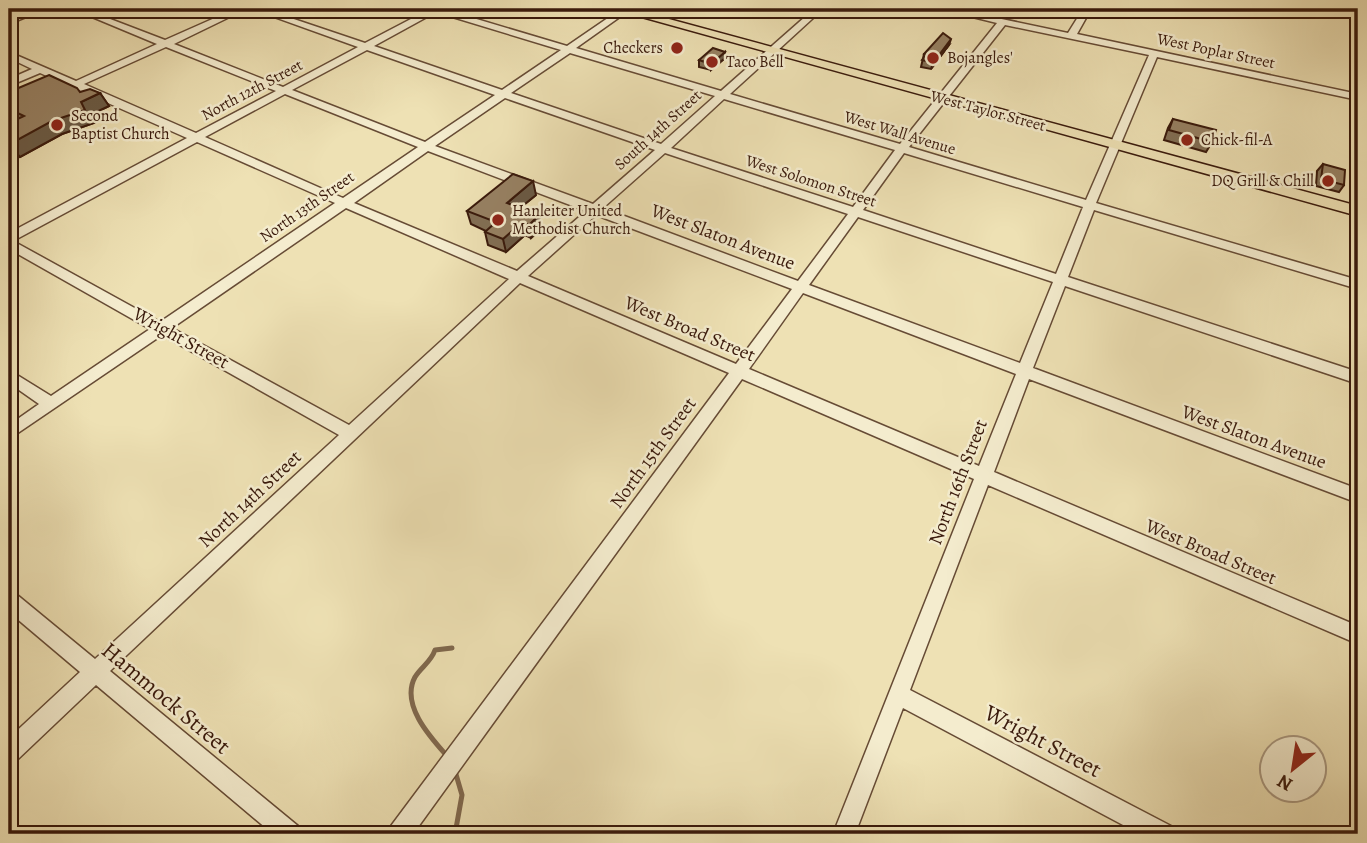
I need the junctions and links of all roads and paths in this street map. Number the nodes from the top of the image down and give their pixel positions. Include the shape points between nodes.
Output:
1 (41, 9) edge
2 (77, 9) edge
3 (242, 9) edge
4 (256, 9) edge
5 (435, 9) edge
6 (623, 9) edge
7 (818, 9) edge
8 (944, 9) edge
9 (1087, 9) edge
10 (9, 21) edge
11 (1002, 22) junction
12 (1071, 36) junction
13 (164, 44) junction
14 (366, 46) junction
15 (567, 49) junction
16 (769, 51) junction
17 (1154, 54) junction
18 (9, 55) edge
19 (40, 69) junction
20 (9, 83) edge
21 (77, 84) junction
22 (284, 91) junction
23 (502, 93) junction
24 (720, 96) junction
25 (1358, 97) edge
26 (943, 99) junction
27 (196, 137) junction
28 (425, 146) junction
29 (1114, 146) junction
30 (661, 148) junction
31 (901, 150) junction
32 (342, 202) junction
33 (1089, 206) junction
34 (594, 209) junction
35 (1358, 211) edge
36 (856, 213) junction
37 (9, 238) edge
38 (9, 244) edge
39 (519, 277) junction
40 (1059, 280) junction
41 (1358, 285) edge
42 (801, 287) junction
43 (162, 327) junction
44 (1023, 371) junction
45 (739, 372) junction
46 (9, 376) edge
47 (1358, 378) edge
48 (51, 404) junction
49 (9, 433) edge
50 (351, 434) junction
51 (983, 477) junction
52 (1358, 496) edge
53 (9, 600) edge
54 (1358, 635) edge
55 (96, 671) junction
56 (898, 694) junction
57 (9, 752) edge
58 (290, 834) edge
59 (399, 834) edge
60 (844, 834) edge
61 (1163, 834) edge

1 - 10 street
2 - 13 street, West Slaton Avenue
3 - 13 street
4 - 14 street, West Solomon Street
5 - 14 street, North 12th Street
5 - 15 street, West Wall Avenue
6 - 15 street, North 13th Street
6 - 16 main road, West Taylor Street
7 - 16 street, South 14th Street
8 - 11 street, West Poplar Street
9 - 12 street
11 - 12 street, West Poplar Street
11 - 26 street, North 15th Street
12 - 17 street, West Poplar Street
13 - 21 street
13 - 22 street, West Slaton Avenue
14 - 22 street, North 12th Street
14 - 23 street, West Solomon Street
15 - 23 street, North 13th Street
15 - 24 street, West Wall Avenue
16 - 24 street, South 14th Street
16 - 26 main road, West Taylor Street
17 - 25 street, West Poplar Street
17 - 29 street, North 16th Street
18 - 19 street, West Broad Street
19 - 20 street
19 - 21 street, West Broad Street
21 - 27 street, West Broad Street
22 - 27 street, North 12th Street
22 - 28 street, West Slaton Avenue
23 - 28 street, North 13th Street
23 - 30 street, West Solomon Street
24 - 30 street, South 14th Street
24 - 31 street, West Wall Avenue
26 - 29 main road, West Taylor Street
26 - 31 street, North 15th Street
27 - 32 street, West Broad Street
27 - 37 street, North 12th Street
28 - 32 street, North 13th Street
28 - 34 street, West Slaton Avenue
29 - 33 street, North 16th Street
29 - 35 main road, West Taylor Street
30 - 34 street, South 14th Street
30 - 36 street, West Solomon Street
31 - 33 street, West Wall Avenue
31 - 36 street, North 15th Street
32 - 39 street, West Broad Street
32 - 43 street, North 13th Street
33 - 40 street, North 16th Street
33 - 41 street, West Wall Avenue
34 - 39 street, South 14th Street
34 - 42 street, West Slaton Avenue
36 - 40 street, West Solomon Street
36 - 42 street, North 15th Street
38 - 43 street, Wright Street
39 - 45 street, West Broad Street
39 - 50 street, North 14th Street
40 - 44 street, North 16th Street
40 - 47 street, West Solomon Street
42 - 44 street, West Slaton Avenue
42 - 45 street, North 15th Street
43 - 48 street, North 13th Street
43 - 50 street, Wright Street
44 - 51 street, North 16th Street
44 - 52 street, West Slaton Avenue
45 - 51 street, West Broad Street
45 - 59 street, North 15th Street
46 - 48 street
48 - 49 street, North 13th Street
50 - 55 street, North 14th Street
51 - 54 street, West Broad Street
51 - 56 street, North 16th Street
53 - 55 street, Hammock Street
55 - 57 street, North 14th Street
55 - 58 street, Hammock Street
56 - 60 street, North 16th Street
56 - 61 street, Wright Street

